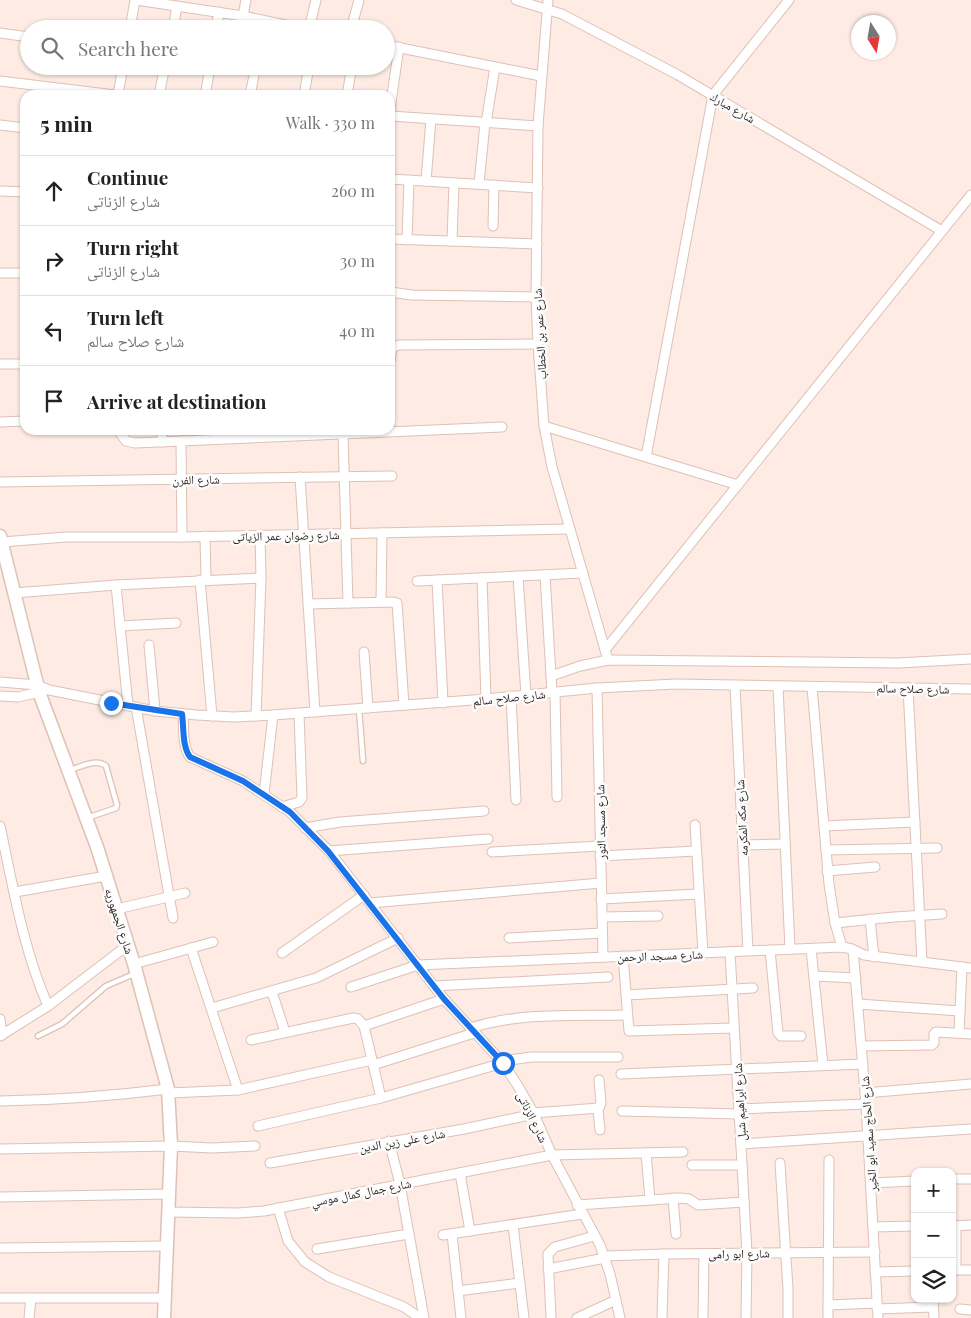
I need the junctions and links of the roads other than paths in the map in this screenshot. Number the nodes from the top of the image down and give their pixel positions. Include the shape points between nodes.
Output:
1 (136, 0) edge
2 (246, 0) edge
3 (316, 0) edge
4 (359, 0) edge
5 (516, 0) edge
6 (789, 0) edge
7 (547, 4) edge
8 (177, 6) junction
9 (219, 12) junction
10 (243, 16) junction
11 (132, 20) edge
12 (174, 20) edge
13 (218, 20) edge
14 (252, 20) edge
15 (311, 20) edge
16 (353, 20) edge
17 (0, 33) edge
18 (20, 36) edge
19 (395, 46) edge
20 (399, 47) junction
21 (495, 67) junction
22 (121, 75) edge
23 (163, 75) edge
24 (209, 75) edge
25 (254, 75) edge
26 (307, 75) edge
27 (350, 75) edge
28 (395, 75) edge
29 (395, 75) edge
30 (541, 76) junction
31 (0, 81) edge
32 (75, 90) edge
33 (118, 90) edge
34 (161, 90) edge
35 (206, 90) edge
36 (251, 90) edge
37 (305, 90) edge
38 (348, 90) edge
39 (393, 90) edge
40 (713, 95) junction
41 (395, 116) edge
42 (431, 119) junction
43 (485, 123) junction
44 (0, 126) edge
45 (538, 126) junction
46 (20, 128) edge
47 (395, 179) edge
48 (408, 180) junction
49 (426, 181) junction
50 (454, 183) junction
51 (479, 184) junction
52 (494, 185) junction
53 (538, 188) junction
54 (0, 191) edge
55 (20, 192) edge
56 (971, 195) edge
57 (492, 226) dead end
58 (942, 230) junction
59 (395, 239) edge
60 (407, 240) junction
61 (452, 242) junction
62 (537, 244) junction
63 (0, 272) edge
64 (20, 273) edge
65 (395, 293) edge
66 (536, 297) junction
67 (538, 344) junction
68 (395, 346) edge
69 (0, 364) edge
70 (20, 364) edge
71 (20, 421) edge
72 (0, 422) edge
73 (544, 426) junction
74 (502, 427) dead end
75 (395, 432) edge
76 (120, 435) edge
77 (162, 435) edge
78 (209, 435) edge
79 (343, 435) edge
80 (180, 441) junction
81 (163, 442) junction
82 (646, 457) junction
83 (392, 476) dead end
84 (300, 477) junction
85 (344, 477) junction
86 (181, 479) junction
87 (0, 482) edge
88 (738, 485) junction
89 (570, 529) junction
90 (382, 533) junction
91 (303, 534) junction
92 (346, 534) junction
93 (260, 535) junction
94 (205, 536) junction
95 (182, 537) junction
96 (1, 539) edge
97 (584, 573) junction
98 (545, 575) junction
99 (5, 576) edge
100 (518, 576) junction
101 (260, 578) junction
102 (482, 578) junction
103 (203, 580) junction
104 (437, 580) junction
105 (417, 581) dead end
106 (116, 584) junction
107 (14, 593) junction
108 (381, 602) junction
109 (348, 603) junction
110 (308, 604) junction
111 (176, 623) dead end
112 (120, 626) junction
113 (149, 645) dead end
114 (605, 650) junction
115 (364, 652) dead end
116 (971, 659) edge
117 (608, 660) junction
118 (551, 676) junction
119 (0, 682) edge
120 (735, 685) junction
121 (778, 686) junction
122 (812, 687) junction
123 (596, 688) junction
124 (908, 688) junction
125 (42, 689) junction
126 (971, 689) edge
127 (553, 692) junction
128 (526, 695) junction
129 (0, 696) edge
130 (511, 696) junction
131 (486, 699) junction
132 (443, 702) junction
133 (404, 705) junction
134 (132, 706) junction
135 (363, 708) junction
136 (155, 711) junction
137 (315, 712) junction
138 (299, 713) junction
139 (182, 714) junction
140 (273, 715) junction
141 (212, 716) junction
142 (256, 716) junction
143 (363, 761) dead end
144 (68, 771) junction
145 (264, 794) junction
146 (557, 797) dead end
147 (516, 800) dead end
148 (282, 807) junction
149 (484, 811) dead end
150 (86, 819) junction
151 (915, 822) junction
152 (695, 825) dead end
153 (0, 826) edge
154 (824, 826) junction
155 (305, 828) junction
156 (488, 840) dead end
157 (785, 844) junction
158 (743, 845) junction
159 (936, 848) dead end
160 (917, 849) junction
161 (826, 850) junction
162 (328, 851) junction
163 (600, 851) junction
164 (492, 852) dead end
165 (696, 852) junction
166 (875, 867) dead end
167 (827, 871) junction
168 (106, 876) junction
169 (601, 883) junction
170 (15, 892) junction
171 (185, 894) dead end
172 (699, 894) junction
173 (364, 895) junction
174 (170, 897) junction
175 (601, 899) junction
176 (370, 903) junction
177 (116, 909) junction
178 (942, 914) dead end
179 (920, 915) junction
180 (658, 916) dead end
181 (602, 917) junction
182 (174, 918) dead end
183 (870, 919) junction
184 (835, 923) junction
185 (602, 933) junction
186 (398, 938) junction
187 (509, 938) dead end
188 (213, 942) dead end
189 (128, 945) junction
190 (842, 947) junction
191 (191, 948) junction
192 (811, 948) junction
193 (790, 949) junction
194 (770, 950) junction
195 (854, 950) junction
196 (748, 951) junction
197 (730, 952) junction
198 (703, 953) junction
199 (282, 954) dead end
200 (623, 956) junction
201 (603, 957) junction
202 (874, 957) junction
203 (922, 962) junction
204 (418, 965) junction
205 (135, 968) junction
206 (967, 968) edge
207 (814, 976) junction
208 (608, 977) dead end
209 (856, 978) junction
210 (434, 986) junction
211 (351, 987) dead end
212 (753, 988) dead end
213 (732, 989) junction
214 (272, 992) junction
215 (626, 995) junction
216 (444, 999) junction
217 (858, 1004) junction
218 (48, 1006) junction
219 (212, 1008) junction
220 (960, 1011) junction
221 (627, 1015) junction
222 (0, 1019) edge
223 (364, 1026) junction
224 (734, 1028) junction
225 (472, 1031) junction
226 (285, 1032) junction
227 (959, 1033) junction
228 (971, 1034) edge
229 (1, 1035) edge
230 (38, 1036) dead end
231 (801, 1036) dead end
232 (251, 1040) dead end
233 (862, 1046) junction
234 (618, 1057) dead end
235 (502, 1062) junction
236 (373, 1063) junction
237 (863, 1064) junction
238 (823, 1065) junction
239 (737, 1069) junction
240 (621, 1074) dead end
241 (599, 1080) dead end
242 (971, 1084) edge
243 (238, 1090) junction
244 (169, 1091) junction
245 (865, 1093) junction
246 (381, 1098) junction
247 (0, 1101) edge
248 (866, 1104) junction
249 (599, 1108) junction
250 (622, 1111) dead end
251 (739, 1112) junction
252 (534, 1114) junction
253 (258, 1126) dead end
254 (971, 1129) edge
255 (600, 1130) dead end
256 (868, 1137) junction
257 (389, 1141) junction
258 (741, 1144) junction
259 (171, 1146) junction
260 (255, 1146) dead end
261 (0, 1149) edge
262 (683, 1152) dead end
263 (646, 1153) junction
264 (552, 1155) junction
265 (829, 1160) dead end
266 (270, 1163) dead end
267 (780, 1163) dead end
268 (692, 1165) dead end
269 (742, 1165) junction
270 (460, 1173) junction
271 (971, 1179) edge
272 (956, 1180) edge
273 (911, 1181) edge
274 (871, 1183) junction
275 (400, 1184) junction
276 (169, 1194) junction
277 (0, 1197) edge
278 (673, 1198) junction
279 (650, 1200) junction
280 (744, 1202) junction
281 (578, 1205) junction
282 (278, 1208) junction
283 (168, 1212) junction
284 (582, 1214) junction
285 (513, 1225) junction
286 (971, 1225) edge
287 (911, 1226) edge
288 (956, 1226) edge
289 (873, 1227) junction
290 (470, 1231) junction
291 (409, 1234) junction
292 (676, 1234) dead end
293 (594, 1236) junction
294 (167, 1246) junction
295 (0, 1248) edge
296 (317, 1249) dead end
297 (874, 1252) junction
298 (747, 1253) junction
299 (786, 1253) junction
300 (828, 1253) junction
301 (664, 1254) junction
302 (704, 1254) junction
303 (605, 1258) junction
304 (548, 1269) junction
305 (956, 1270) edge
306 (971, 1270) edge
307 (911, 1271) edge
308 (875, 1272) junction
309 (520, 1283) junction
310 (458, 1291) junction
311 (0, 1298) edge
312 (31, 1298) junction
313 (165, 1298) junction
314 (616, 1300) junction
315 (933, 1303) edge
316 (828, 1305) junction
317 (960, 1309) dead end
318 (877, 1310) edge
319 (971, 1310) edge
320 (29, 1318) edge
321 (164, 1318) edge
322 (422, 1318) edge
323 (462, 1318) edge
324 (524, 1318) edge
325 (551, 1318) edge
326 (576, 1318) edge
327 (620, 1318) edge
328 (662, 1318) edge
329 (703, 1318) edge
330 (746, 1318) edge
331 (788, 1318) edge
332 (828, 1318) edge
333 (934, 1318) edge

1 - 8 street
1 - 11 street
2 - 10 street
3 - 15 street
4 - 16 street
5 - 7 street, شارع مبارك
6 - 40 street
7 - 30 street, شارع عمر بن الخطاب
7 - 40 street, شارع مبارك
8 - 9 street
8 - 12 street
9 - 10 street
9 - 13 street
10 - 14 street
17 - 18 street
19 - 20 street
20 - 21 street
20 - 29 street
21 - 30 street
21 - 43 street
22 - 33 street
23 - 34 street
24 - 35 street
25 - 36 street
26 - 37 street
27 - 38 street
28 - 39 street
30 - 45 street, شارع عمر بن الخطاب
31 - 32 street
40 - 58 street, شارع مبارك
40 - 82 street
41 - 42 street
42 - 43 street
42 - 49 street
43 - 45 street
43 - 51 street
44 - 46 street
45 - 53 street, شارع عمر بن الخطاب
47 - 48 street
48 - 49 street
48 - 60 street
49 - 50 street
50 - 51 street
50 - 61 street
51 - 52 street
52 - 53 street
52 - 57 street
53 - 62 street, شارع عمر بن الخطاب
54 - 55 street
56 - 58 street
58 - 88 street
59 - 60 street
60 - 61 street
61 - 62 street
62 - 66 street, شارع عمر بن الخطاب
63 - 64 street
65 - 66 street
66 - 67 street, شارع عمر بن الخطاب
67 - 68 street
67 - 73 street, شارع عمر بن الخطاب
69 - 70 street
71 - 72 street
73 - 82 street
73 - 89 street, شارع عمر بن الخطاب
74 - 75 street
76 - 81 street via 130,443
77 - 81 street
78 - 80 street
79 - 85 street
80 - 81 street
80 - 86 street
82 - 88 street
83 - 85 street, شارع الفرن
84 - 85 street, شارع الفرن
84 - 86 street, شارع الفرن
84 - 91 street
85 - 92 street
86 - 87 street, شارع الفرن
86 - 95 street
88 - 114 street
89 - 90 street, شارع رضوان عمر الزياتى
89 - 97 street, شارع عمر بن الخطاب
90 - 92 street, شارع رضوان عمر الزياتى
90 - 108 street
91 - 92 street, شارع رضوان عمر الزياتى
91 - 93 street, شارع رضوان عمر الزياتى
91 - 110 street
92 - 109 street
93 - 94 street, شارع رضوان عمر الزياتى
93 - 101 street
94 - 95 street, شارع رضوان عمر الزياتى
94 - 103 street
95 - 96 street, شارع رضوان عمر الزياتى
96 - 99 main road, شارع الجمهوريه
97 - 98 street
97 - 114 street, شارع عمر بن الخطاب
98 - 100 street
98 - 118 street
99 - 107 main road, شارع الجمهوريه
100 - 102 street
100 - 128 street
101 - 103 street
101 - 142 street
102 - 104 street
102 - 131 street
103 - 106 street
103 - 141 street
104 - 105 street
104 - 132 street
106 - 107 street
106 - 112 street
107 - 125 main road, شارع الجمهوريه
108 - 109 street
108 - 133 street via 396,602 397,605
109 - 110 street
110 - 137 street
111 - 112 street
112 - 134 street
113 - 136 street
114 - 117 street, شارع عمر بن الخطاب
115 - 135 street
116 - 117 street via 898,663
117 - 118 street
118 - 127 street
119 - 125 street, شارع صلاح سالم
120 - 121 street, شارع صلاح سالم
120 - 123 street, شارع صلاح سالم
120 - 158 street, شارع مكه المكرمه
121 - 122 street, شارع صلاح سالم
121 - 157 street
122 - 124 street, شارع صلاح سالم
122 - 154 street
123 - 127 street, شارع صلاح سالم
123 - 163 street, شارع مسجد النور
124 - 126 street, شارع صلاح سالم
124 - 151 street
125 - 129 street via 18,697
125 - 134 street, شارع صلاح سالم
125 - 144 main road, شارع الجمهوريه
127 - 128 street, شارع صلاح سالم
127 - 146 street
128 - 130 street, شارع صلاح سالم
130 - 131 street, شارع صلاح سالم
130 - 147 street
131 - 132 street, شارع صلاح سالم
132 - 133 street, شارع صلاح سالم
133 - 135 street, شارع صلاح سالم
134 - 136 street, شارع صلاح سالم
134 - 174 street
135 - 137 street, شارع صلاح سالم
135 - 143 lane
136 - 139 street, شارع صلاح سالم
137 - 138 street, شارع صلاح سالم
138 - 140 street, شارع صلاح سالم
138 - 148 street via 302,798
139 - 141 street, شارع صلاح سالم
139 - 145 street, شارع الزناتى via 186,752 190,757
140 - 142 street, شارع صلاح سالم
140 - 145 street
141 - 142 street, شارع صلاح سالم
144 - 150 main road, شارع الجمهوريه
144 - 150 lane via 96,762 106,766 116,808
145 - 148 street, شارع الزناتى
148 - 155 street, شارع الزناتى
149 - 155 street via 340,822
150 - 168 main road, شارع الجمهوريه
151 - 154 street
151 - 160 street
152 - 165 street
153 - 170 street
154 - 161 street
155 - 162 street, شارع الزناتى
156 - 162 street
157 - 158 street
157 - 193 street
158 - 196 street, شارع مكه المكرمه
159 - 160 street
160 - 161 street
160 - 179 street
161 - 167 street
162 - 173 street, شارع الزناتى
163 - 164 street
163 - 165 street
163 - 169 street, شارع مسجد النور
165 - 172 street
166 - 167 street
167 - 184 street
168 - 170 street
168 - 177 main road, شارع الجمهوريه
169 - 175 street, شارع مسجد النور
169 - 176 street
170 - 218 street via 30,956
171 - 174 street
172 - 175 street
172 - 198 street
173 - 176 street, شارع الزناتى
173 - 199 street
174 - 177 street
174 - 182 street
175 - 181 street, شارع مسجد النور
176 - 186 street, شارع الزناتى
177 - 189 main road, شارع الجمهوريه
178 - 179 street
179 - 183 street
179 - 203 street
180 - 181 street
181 - 185 street, شارع مسجد النور
183 - 184 street
183 - 202 street
184 - 190 street
185 - 187 street
185 - 201 street, شارع مسجد النور
186 - 204 street, شارع الزناتى
186 - 214 street via 323,975
188 - 191 street
189 - 205 main road, شارع الجمهوريه
189 - 218 street
190 - 192 street, شارع مسجد الرحمن
190 - 195 street, شارع مسجد الرحمن
191 - 205 street
191 - 219 street
192 - 193 street, شارع مسجد الرحمن
192 - 207 street
193 - 194 street, شارع مسجد الرحمن
194 - 196 street, شارع مسجد الرحمن
194 - 231 street via 778,1033 781,1036
195 - 202 street, شارع مسجد الرحمن
195 - 209 street, شارع الحاج سعيد ابو الخير
196 - 197 street, شارع مسجد الرحمن
197 - 198 street, شارع مسجد الرحمن
197 - 213 street, شارع ابراهيم شبل
198 - 200 street, شارع مسجد الرحمن
200 - 201 street, شارع مسجد الرحمن
200 - 215 street
201 - 204 street, شارع مسجد الرحمن
202 - 203 street, شارع مسجد الرحمن
203 - 206 street, شارع مسجد الرحمن
204 - 210 street, شارع الزناتى
204 - 211 street, شارع مسجد الرحمن
205 - 230 lane via 106,986 62,1024
205 - 244 main road, شارع الجمهوريه
206 - 220 street
207 - 209 street
207 - 238 street
208 - 210 street
209 - 217 street, شارع الحاج سعيد ابو الخير
210 - 216 street, شارع الزناتى
212 - 213 street
213 - 215 street
213 - 224 street, شارع ابراهيم شبل
214 - 219 street
214 - 226 street
215 - 221 street
216 - 223 street
216 - 225 street, شارع الزناتى
217 - 220 street
217 - 233 street, شارع الحاج سعيد ابو الخير
218 - 229 street
219 - 243 street
220 - 227 street
221 - 224 street via 630,1032
221 - 225 street via 509,1018 489,1022
222 - 229 street
223 - 226 street via 353,1018
223 - 236 street
224 - 239 street, شارع ابراهيم شبل
225 - 235 street, شارع الزناتى
225 - 236 street
226 - 232 street
227 - 228 street
227 - 233 street via 936,1032 932,1045
233 - 237 street, شارع الحاج سعيد ابو الخير
234 - 235 street via 532,1058
235 - 246 street
235 - 252 street, شارع الزناتى
236 - 243 street
236 - 246 street
237 - 238 street
237 - 245 street, شارع الحاج سعيد ابو الخير
238 - 239 street
239 - 240 street
239 - 251 street, شارع ابراهيم شبل
241 - 249 street
242 - 245 street
243 - 244 street
244 - 247 street
244 - 259 main road, شارع الجمهوريه
245 - 248 street, شارع الحاج سعيد ابو الخير
246 - 253 street
248 - 251 street
248 - 256 street, شارع الحاج سعيد ابو الخير
249 - 252 street, شارع على زين الدين
249 - 255 street
250 - 251 street
251 - 258 street, شارع ابراهيم شبل
252 - 257 street, شارع على زين الدين
252 - 264 street, شارع الزناتى
254 - 256 street
256 - 258 street
256 - 274 street, شارع الحاج سعيد ابو الخير
257 - 266 street, شارع على زين الدين
257 - 275 street
258 - 269 street, شارع ابراهيم شبل
259 - 260 street
259 - 261 street
259 - 276 main road, شارع الجمهوريه
262 - 263 street, شارع جمال كمال موسي
263 - 264 street, شارع جمال كمال موسي
263 - 279 street
264 - 270 street, شارع جمال كمال موسي
264 - 281 street, شارع الزناتى
265 - 300 street
267 - 299 street
268 - 269 street
269 - 280 street, شارع ابراهيم شبل
270 - 275 street, شارع جمال كمال موسي
270 - 290 street
271 - 272 street
273 - 274 street
274 - 289 street, شارع الحاج سعيد ابو الخير
275 - 282 street, شارع جمال كمال موسي
275 - 291 street
276 - 277 street
276 - 283 main road, شارع الجمهوريه
278 - 279 street
278 - 280 street via 685,1198 698,1205
278 - 292 street
279 - 281 street
280 - 298 street, شارع ابراهيم شبل
281 - 284 street, شارع الزناتى
282 - 283 street, شارع جمال كمال موسي via 251,1212
282 - 322 street via 288,1241 305,1262 329,1277 404,1307
283 - 294 main road, شارع الجمهوريه
284 - 285 street
284 - 293 street, شارع الزناتى
285 - 290 street
285 - 309 street
286 - 288 street
287 - 289 street
289 - 297 street, شارع الحاج سعيد ابو الخير
290 - 310 street via 447,1235
291 - 296 street
291 - 322 street
293 - 303 street, شارع الزناتى
293 - 304 street via 551,1250
294 - 295 street
294 - 313 main road, شارع الجمهوريه
297 - 300 street, شارع ابو رامى
297 - 308 street, شارع الحاج سعيد ابو الخير
298 - 299 street, شارع ابو رامى
298 - 302 street, شارع ابو رامى
298 - 330 street, شارع ابراهيم شبل
299 - 300 street, شارع ابو رامى
299 - 331 street
300 - 316 street
301 - 302 street, شارع ابو رامى
301 - 303 street, شارع ابو رامى
301 - 328 street
302 - 329 street
303 - 304 street, شارع ابو رامى
303 - 314 street, شارع الزناتى
304 - 325 street
305 - 306 street
307 - 308 street
308 - 318 street, شارع الحاج سعيد ابو الخير
309 - 310 street
309 - 324 street
310 - 323 street
311 - 312 street
312 - 313 street
312 - 320 street
313 - 321 main road, شارع الجمهوريه
314 - 326 street
314 - 327 street, شارع الزناتى
315 - 318 street
315 - 333 street
316 - 318 street
316 - 332 street
317 - 319 street

